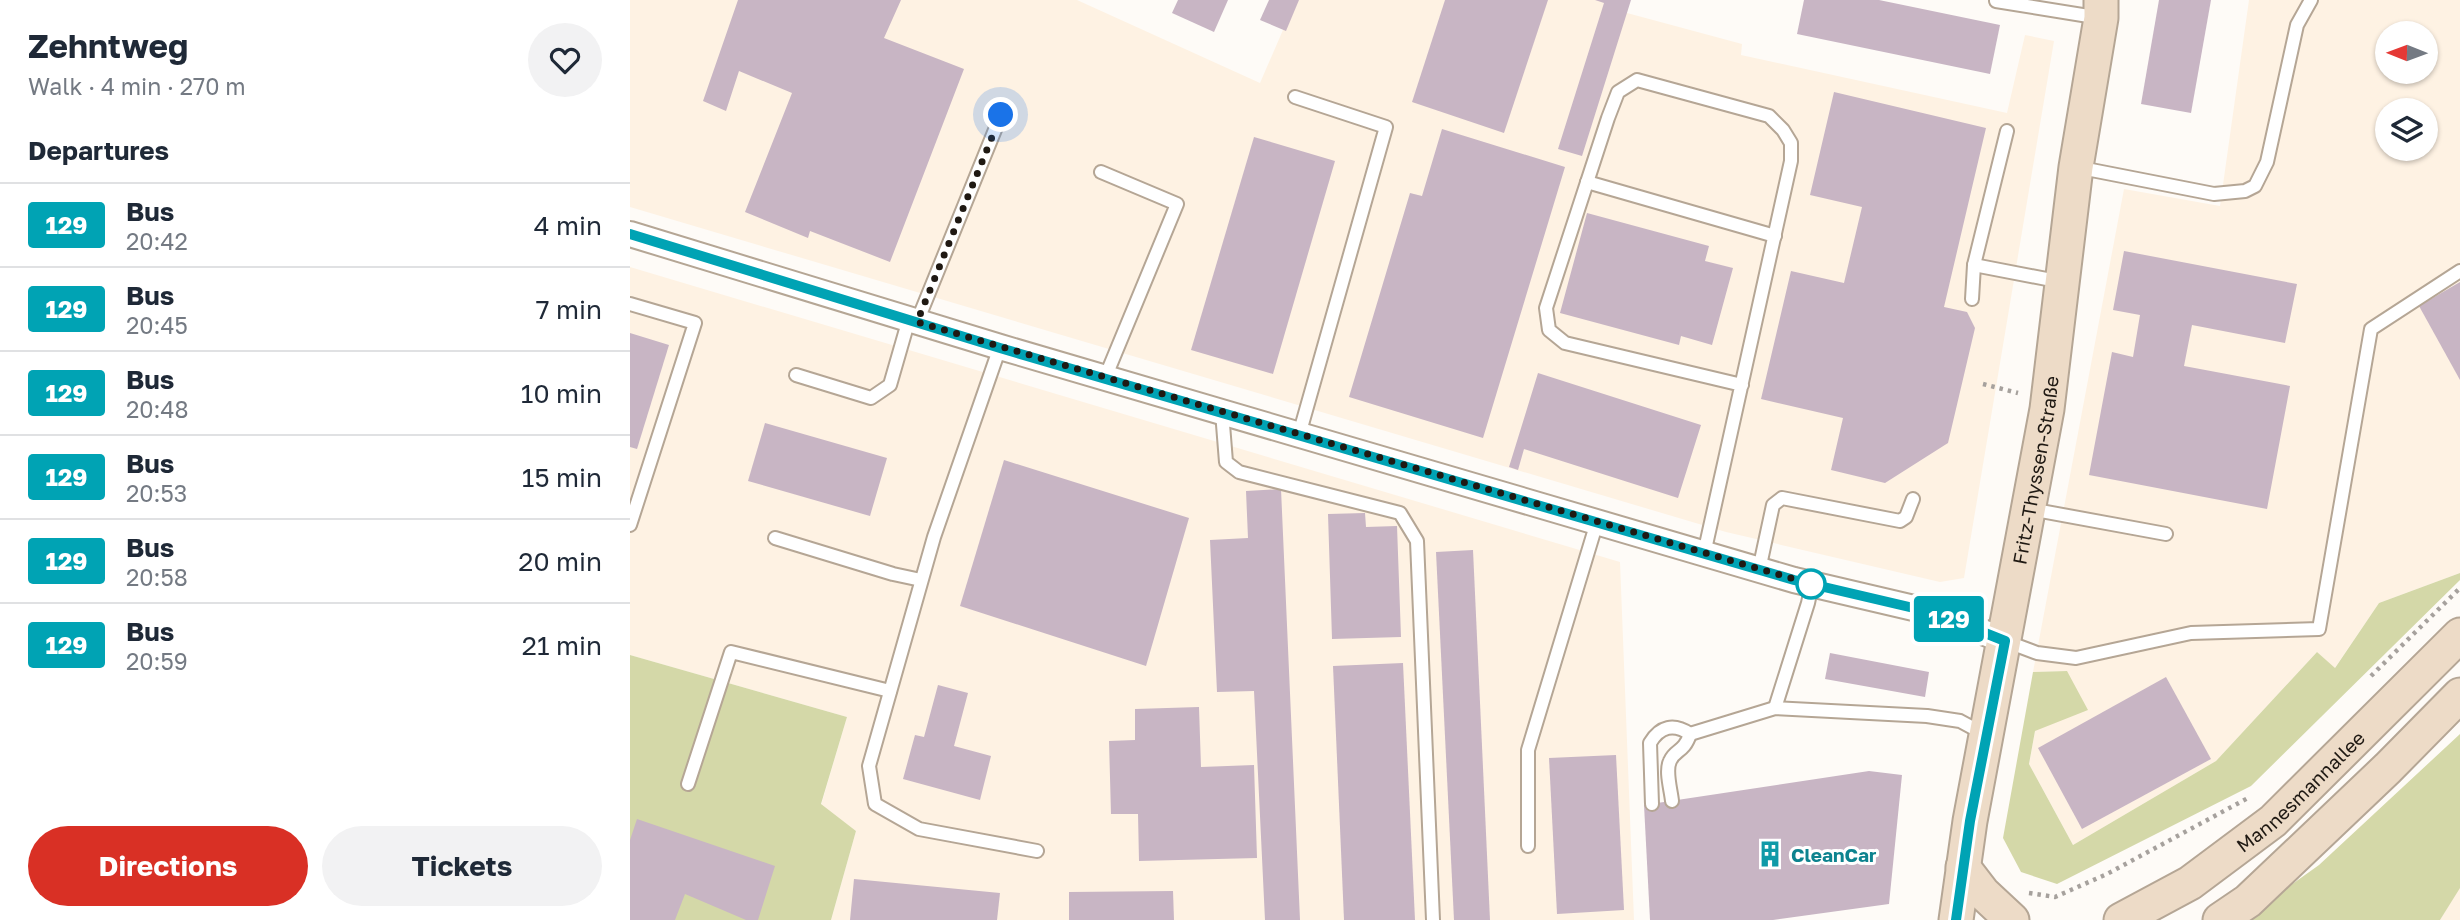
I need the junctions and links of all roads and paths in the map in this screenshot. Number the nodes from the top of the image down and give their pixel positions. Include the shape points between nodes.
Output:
1 (2311, 0) edge
2 (1996, 1) edge
3 (2104, 6) edge
4 (1295, 97) dead end
5 (1001, 115) dead end
6 (2007, 131) dead end
7 (2076, 167) junction
8 (1101, 172) dead end
9 (1587, 182) junction
10 (630, 234) edge
11 (1775, 236) junction
12 (1974, 265) junction
13 (2460, 271) edge
14 (2062, 282) junction
15 (1972, 299) dead end
16 (630, 304) edge
17 (913, 321) junction
18 (1000, 348) junction
19 (796, 375) dead end
20 (1105, 378) junction
21 (1983, 384) dead end
22 (1742, 385) junction
23 (2018, 393) dead end
24 (1222, 412) junction
25 (1298, 435) junction
26 (1913, 499) dead end
27 (2030, 509) junction
28 (1597, 522) junction
29 (630, 525) edge
30 (2166, 534) dead end
31 (775, 538) dead end
32 (1704, 554) junction
33 (1759, 570) junction
34 (922, 580) junction
35 (1812, 584) junction
36 (2460, 588) edge
37 (2460, 635) edge
38 (2005, 641) junction
39 (2365, 682) dead end
40 (891, 691) junction
41 (2460, 695) edge
42 (1775, 708) junction
43 (1690, 734) junction
44 (1987, 736) junction
45 (688, 784) dead end
46 (2252, 796) dead end
47 (1672, 801) dead end
48 (1652, 804) dead end
49 (1528, 846) dead end
50 (1037, 851) dead end
51 (1963, 867) junction
52 (2010, 919) edge
53 (1433, 920) edge
54 (1956, 920) edge
55 (2121, 920) edge
56 (2220, 920) edge

1 - 7 lane via 2297,24 2267,162 2255,186 2214,194
2 - 3 lane
3 - 7 street, Fritz-Thyssen-Straße
4 - 25 lane via 1386,127
5 - 17 lane
6 - 12 lane
7 - 14 street, Fritz-Thyssen-Straße
8 - 20 lane via 1177,204
9 - 11 lane
9 - 11 lane via 1618,92 1637,80 1769,116 1791,143
9 - 22 lane via 1546,308 1549,330 1565,342
10 - 17 street
11 - 22 lane
12 - 14 lane
12 - 15 lane
13 - 38 lane via 2371,329 2319,629 2191,633 2076,658 2037,653
14 - 27 street, Fritz-Thyssen-Straße
16 - 29 lane via 695,323
17 - 18 street
17 - 19 lane via 890,385 871,398
18 - 20 street
18 - 34 lane
20 - 24 street
21 - 23 path
22 - 32 lane
24 - 25 street
24 - 53 lane via 1226,461 1239,472 1400,513 1417,541
25 - 28 street
26 - 33 lane via 1900,521 1782,498 1773,505
27 - 30 lane
27 - 38 street, Fritz-Thyssen-Straße
28 - 32 street
28 - 49 lane via 1528,750
31 - 34 lane
32 - 33 street
33 - 35 street
34 - 40 lane
35 - 38 street via 1935,613
35 - 42 lane
36 - 39 path
37 - 55 street, Mannesmannallee via 2273,821 2190,883
38 - 44 street, Fritz-Thyssen-Straße
40 - 45 lane via 730,652
40 - 50 lane via 869,766 875,804 919,829
41 - 56 street via 2248,901
42 - 43 lane
42 - 44 lane via 1938,718 1960,721
43 - 47 lane via 1686,746 1668,765
43 - 48 lane via 1679,727 1654,735 1650,743
44 - 51 street, Fritz-Thyssen-Straße
46 - 52 path via 2055,897 2027,893
51 - 52 street
51 - 54 street, Fritz-Thyssen-Straße

